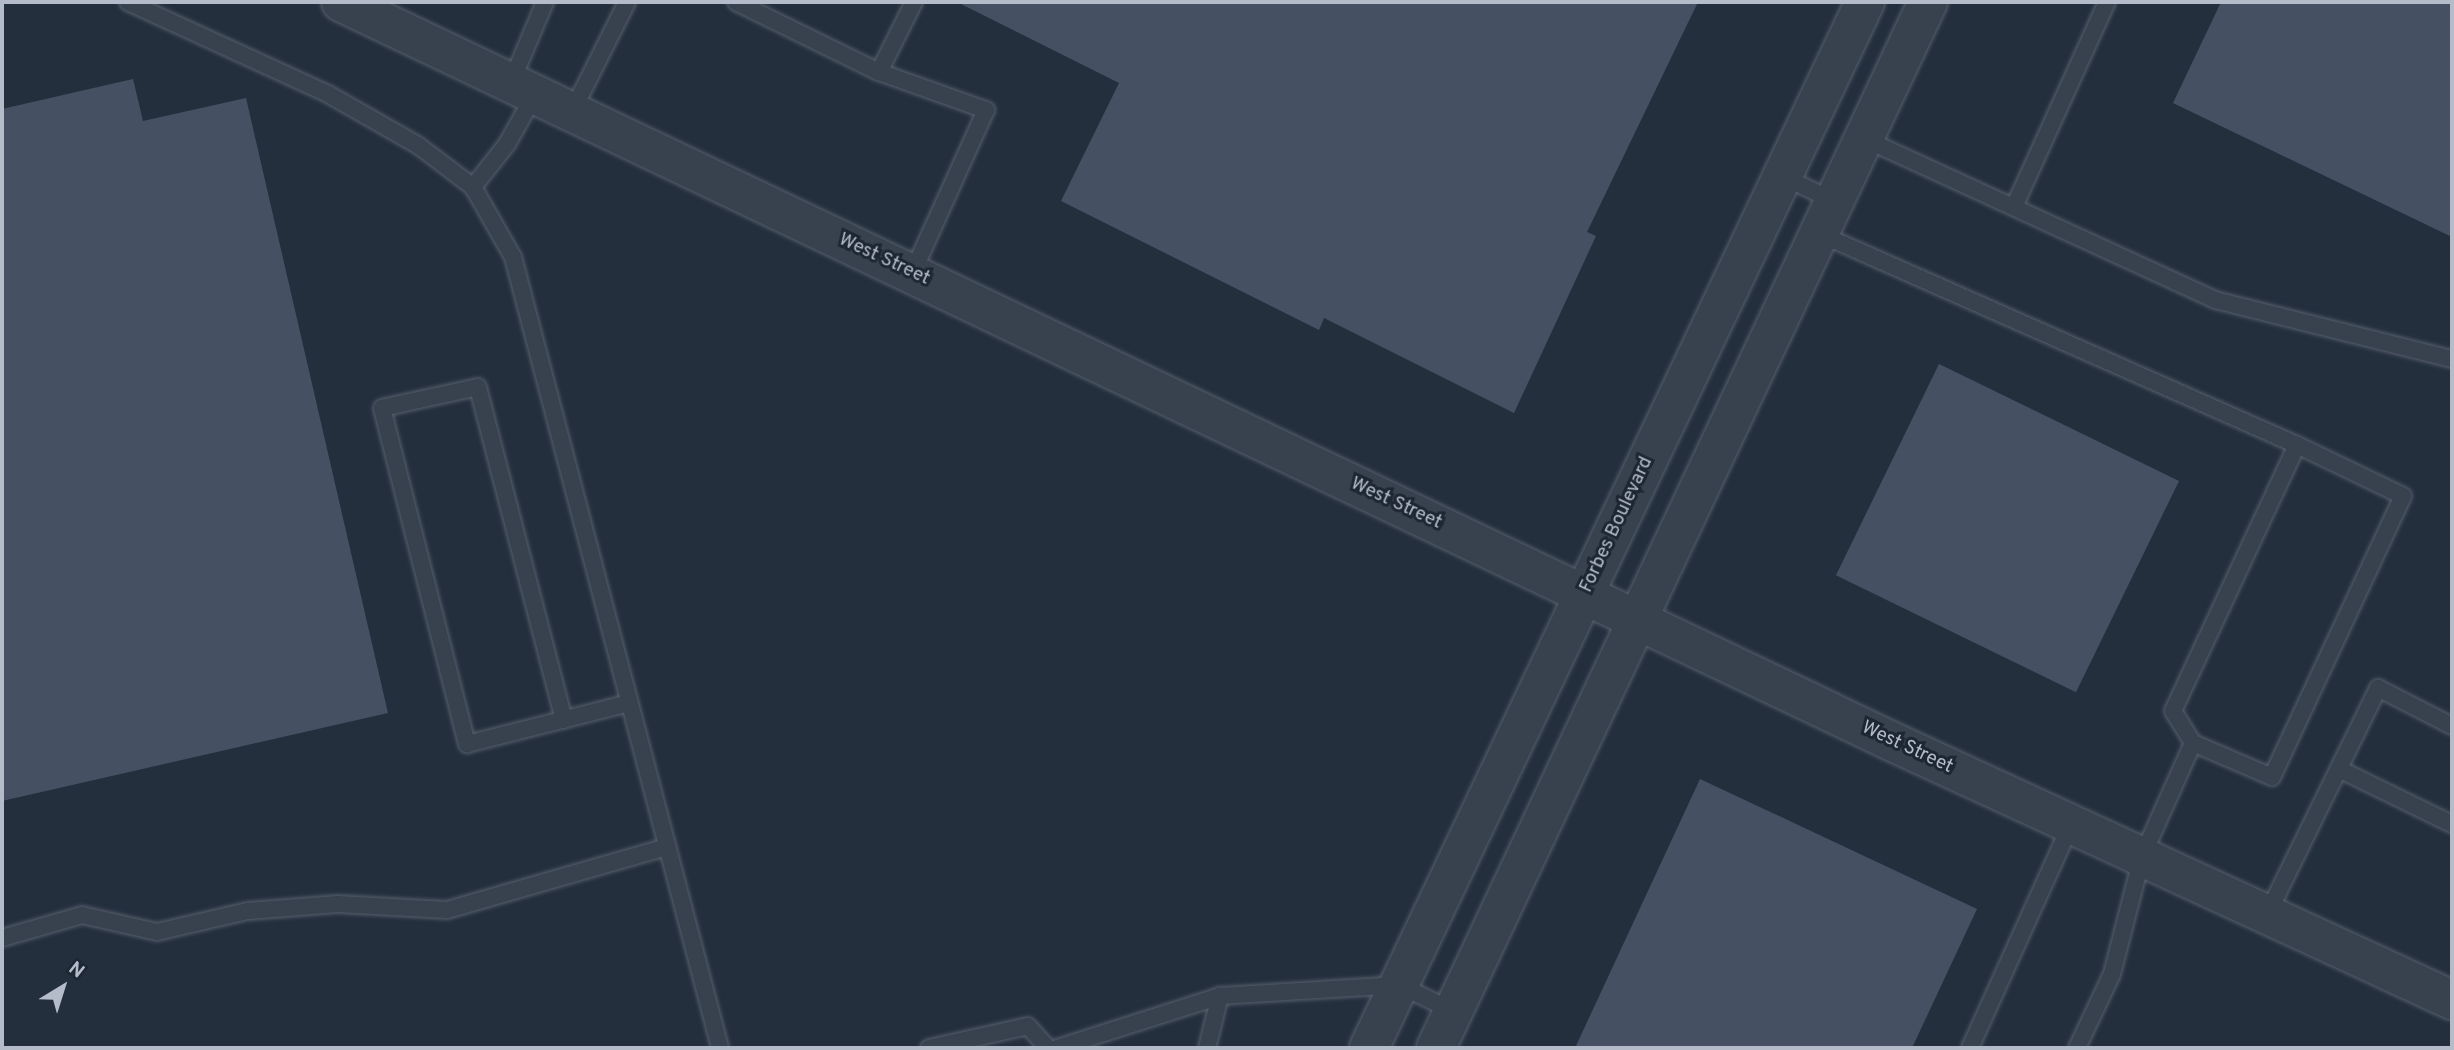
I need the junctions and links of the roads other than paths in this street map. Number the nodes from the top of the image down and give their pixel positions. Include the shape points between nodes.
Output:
1 (128, 2) edge
2 (341, 2) edge
3 (545, 2) edge
4 (627, 2) edge
5 (736, 2) edge
6 (915, 2) edge
7 (1865, 2) edge
8 (1928, 2) edge
9 (2106, 2) edge
10 (879, 72) junction
11 (523, 88) junction
12 (572, 111) junction
13 (1863, 138) junction
14 (1782, 176) junction
15 (473, 187) junction
16 (2014, 207) junction
17 (1826, 217) junction
18 (912, 274) junction
19 (2452, 359) edge
20 (2297, 445) junction
21 (1584, 593) junction
22 (1637, 617) junction
23 (629, 704) junction
24 (564, 720) junction
25 (2452, 726) edge
26 (2193, 743) junction
27 (2339, 769) junction
28 (2071, 824) junction
29 (2452, 824) edge
30 (667, 846) junction
31 (2142, 857) junction
32 (2267, 915) junction
33 (2, 938) edge
34 (1399, 985) junction
35 (1220, 996) junction
36 (2452, 1000) edge
37 (1453, 1012) junction
38 (720, 1048) edge
39 (929, 1048) edge
40 (1048, 1048) edge
41 (1057, 1048) edge
42 (1207, 1048) edge
43 (1369, 1048) edge
44 (1436, 1048) edge
45 (1970, 1048) edge
46 (2077, 1048) edge

1 - 15 lane via 328,94 419,146
2 - 11 street, West Street
3 - 11 lane
4 - 12 lane
5 - 10 lane
6 - 10 lane
7 - 14 street, Forbes Boulevard
8 - 13 street
9 - 16 lane
10 - 18 lane via 986,110
11 - 12 street, West Street
11 - 15 lane via 507,144
12 - 18 street, West Street
13 - 16 lane
13 - 17 street
14 - 17 lane
14 - 21 street, Forbes Boulevard
15 - 23 lane via 513,257
16 - 19 lane via 2215,300
17 - 20 lane
17 - 22 street
18 - 21 street, West Street
20 - 26 lane via 2173,711
20 - 26 lane via 2403,496 2272,776
21 - 22 street, West Street
21 - 34 street, Forbes Boulevard
22 - 28 street, West Street
22 - 37 street
23 - 24 lane
23 - 30 lane
24 - 24 lane via 467,744 382,408 478,387
25 - 27 lane via 2378,688
26 - 31 lane
27 - 29 lane
27 - 32 lane
28 - 31 street, West Street
28 - 45 lane
30 - 33 lane via 447,910 338,904 248,911 157,932 82,915
30 - 38 lane
31 - 32 street, West Street
31 - 46 lane via 2112,974
32 - 36 street, West Street
34 - 35 lane
34 - 37 lane
34 - 43 street, Forbes Boulevard
35 - 41 lane
35 - 42 lane
37 - 44 street
39 - 40 lane via 1028,1026

